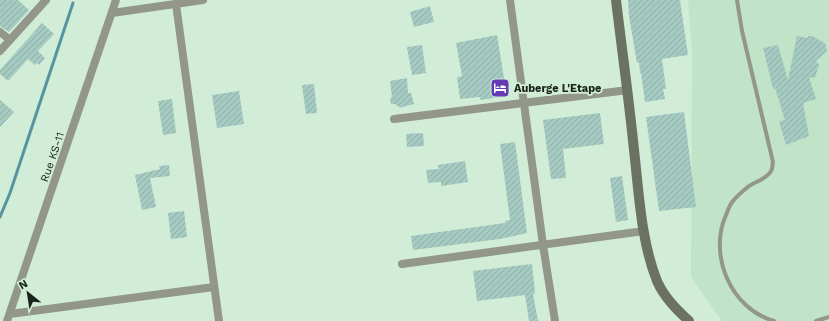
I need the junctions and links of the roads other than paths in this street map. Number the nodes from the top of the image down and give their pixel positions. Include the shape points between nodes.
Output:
1 (46, 0) edge
2 (116, 0) edge
3 (204, 0) edge
4 (510, 0) edge
5 (616, 0) edge
6 (737, 0) edge
7 (176, 4) junction
8 (112, 13) junction
9 (0, 32) edge
10 (10, 40) junction
11 (0, 51) edge
12 (628, 90) junction
13 (524, 103) junction
14 (394, 119) dead end
15 (644, 231) junction
16 (543, 246) junction
17 (402, 264) dead end
18 (214, 287) junction
19 (9, 317) edge
20 (829, 317) edge
21 (219, 321) edge
22 (555, 321) edge
23 (689, 321) edge
24 (774, 321) edge
25 (816, 321) edge

1 - 10 street
2 - 8 street, Rue KS-11
3 - 7 street
4 - 13 street
5 - 12 street
6 - 24 lane via 773,162 768,175 749,186 732,202 723,223 720,246 723,268 733,290 748,307
7 - 8 street
7 - 18 street
8 - 19 street, Rue KS-11
9 - 10 street
10 - 11 street
12 - 13 street
12 - 15 street
13 - 14 street
13 - 16 street
15 - 16 street
15 - 23 street via 648,254 658,282 667,299
16 - 17 street
16 - 22 street
18 - 19 street
18 - 21 street
20 - 25 lane

